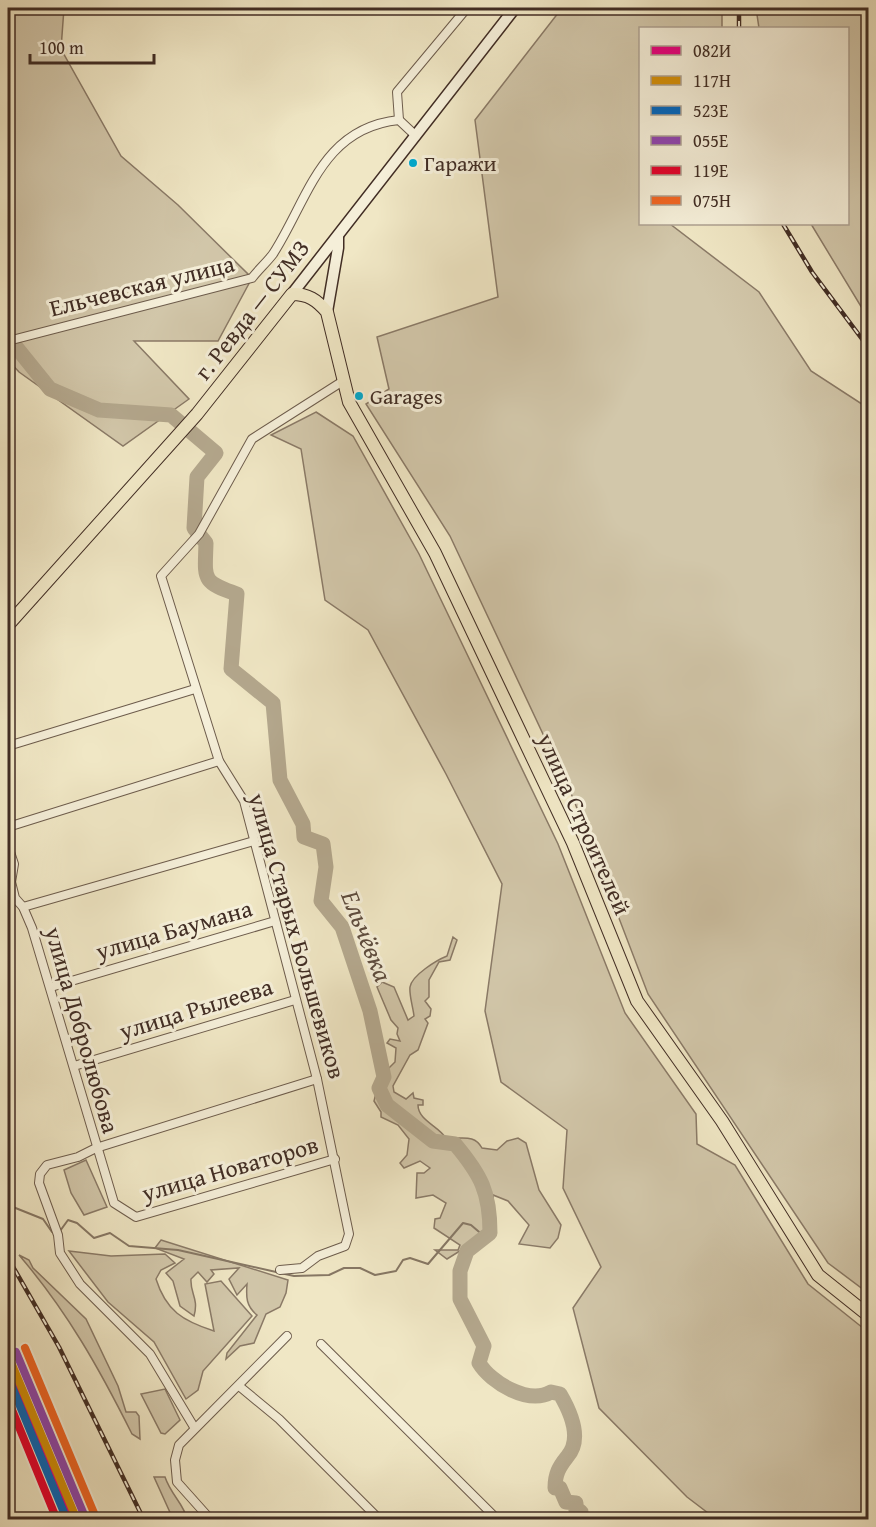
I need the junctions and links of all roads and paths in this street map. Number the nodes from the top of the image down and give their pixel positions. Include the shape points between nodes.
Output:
1 (466, 8) edge
2 (515, 8) edge
3 (399, 120) junction
4 (417, 136) junction
5 (338, 236) junction
6 (292, 294) junction
7 (327, 312) junction
8 (8, 340) edge
9 (343, 381) junction
10 (8, 625) edge
11 (195, 689) junction
12 (8, 746) edge
13 (219, 761) junction
14 (8, 828) edge
15 (254, 841) junction
16 (8, 846) edge
17 (23, 907) junction
18 (275, 921) junction
19 (51, 987) junction
20 (295, 1000) junction
21 (74, 1066) junction
22 (317, 1079) junction
23 (96, 1148) junction
24 (335, 1159) junction
25 (136, 1217) joint
26 (280, 1270) dead end
27 (868, 1315) edge
28 (287, 1336) dead end
29 (321, 1344) dead end
30 (239, 1386) junction
31 (194, 1427) junction
32 (211, 1520) edge
33 (380, 1520) edge
34 (498, 1520) edge

1 - 3 street via 397,92
2 - 4 street, г. Ревда — СУМЗ
3 - 4 street
3 - 8 street, Ельчевская улица via 378,122 346,141 320,166 272,254 252,278
4 - 5 street, г. Ревда — СУМЗ
5 - 6 street, г. Ревда — СУМЗ
5 - 7 street, улица Строителей
6 - 7 main road via 310,297
6 - 10 main road, г. Ревда — СУМЗ via 197,414
7 - 9 main road, улица Строителей
9 - 11 street, улица Старых Большевиков via 252,439 199,534 161,576
9 - 27 main road, улица Строителей via 349,402 435,553 573,843 637,1001 722,1121 818,1275
11 - 12 street
11 - 13 street, улица Старых Большевиков
13 - 14 street
13 - 15 street, улица Старых Большевиков via 244,801
15 - 17 street
15 - 18 street, улица Старых Большевиков
16 - 17 street, улица Добролюбова via 14,864 11,882 15,898
17 - 19 street, улица Добролюбова
18 - 19 street, улица Баумана
18 - 20 street, улица Старых Большевиков
19 - 21 street, улица Добролюбова
20 - 21 street, улица Рылеева
20 - 22 street, улица Старых Большевиков
21 - 23 street, улица Добролюбова
22 - 23 street
22 - 24 street, улица Старых Большевиков
23 - 25 street, улица Добролюбова via 114,1203
23 - 31 street via 47,1165 40,1173 41,1188 58,1235 58,1248 80,1284 150,1354
24 - 25 street, улица Новаторов
24 - 26 street, улица Старых Большевиков via 348,1242 302,1268
28 - 30 street
29 - 34 street
30 - 31 street
30 - 33 street via 279,1419
31 - 32 street via 176,1450 177,1482

